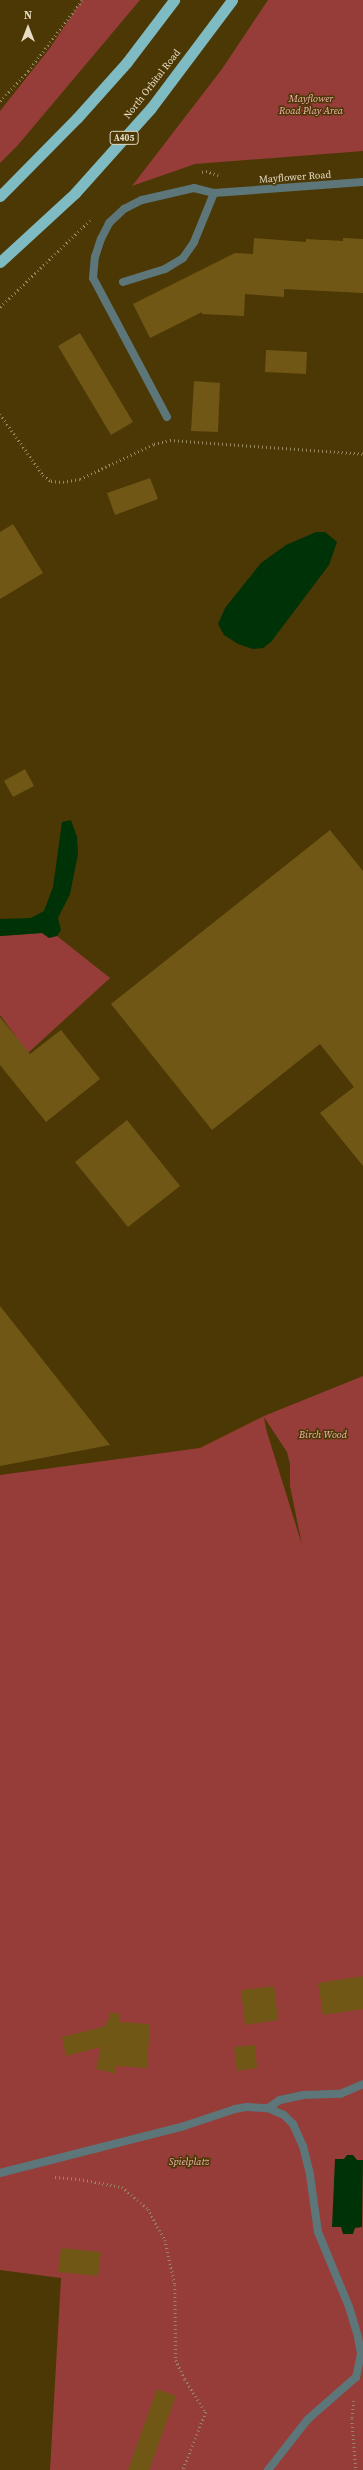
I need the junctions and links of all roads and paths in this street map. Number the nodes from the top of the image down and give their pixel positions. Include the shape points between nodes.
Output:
1 (82, 0) edge
2 (174, 0) edge
3 (232, 0) edge
4 (0, 100) edge
5 (363, 182) edge
6 (214, 193) junction
7 (0, 196) edge
8 (0, 262) edge
9 (123, 282) dead end
10 (0, 414) edge
11 (167, 417) dead end
12 (363, 454) edge
13 (363, 2084) edge
14 (268, 2108) junction
15 (0, 2173) edge
16 (47, 2177) dead end
17 (356, 2377) junction
18 (183, 2470) edge
19 (268, 2470) edge
20 (356, 2470) edge

1 - 4 path via 28,71
2 - 7 highway via 127,62 71,124
3 - 8 highway, North Orbital Road / A405 via 151,108 75,193
5 - 6 street, Mayflower Road
6 - 9 street via 194,242 183,258 165,269
6 - 11 street, Mayflower Road via 194,188 142,200 124,209 109,223 95,257 93,278
10 - 12 path via 42,475 51,481 80,479 154,444 170,440
13 - 14 street via 340,2094 303,2095 280,2100
14 - 15 street via 235,2109 184,2126
14 - 17 street via 284,2115 293,2124 303,2146 318,2232 358,2337 361,2354
16 - 18 path via 78,2179 122,2187 148,2209 165,2240 175,2286 176,2360 206,2412
17 - 19 street via 308,2419
17 - 20 path via 352,2419

